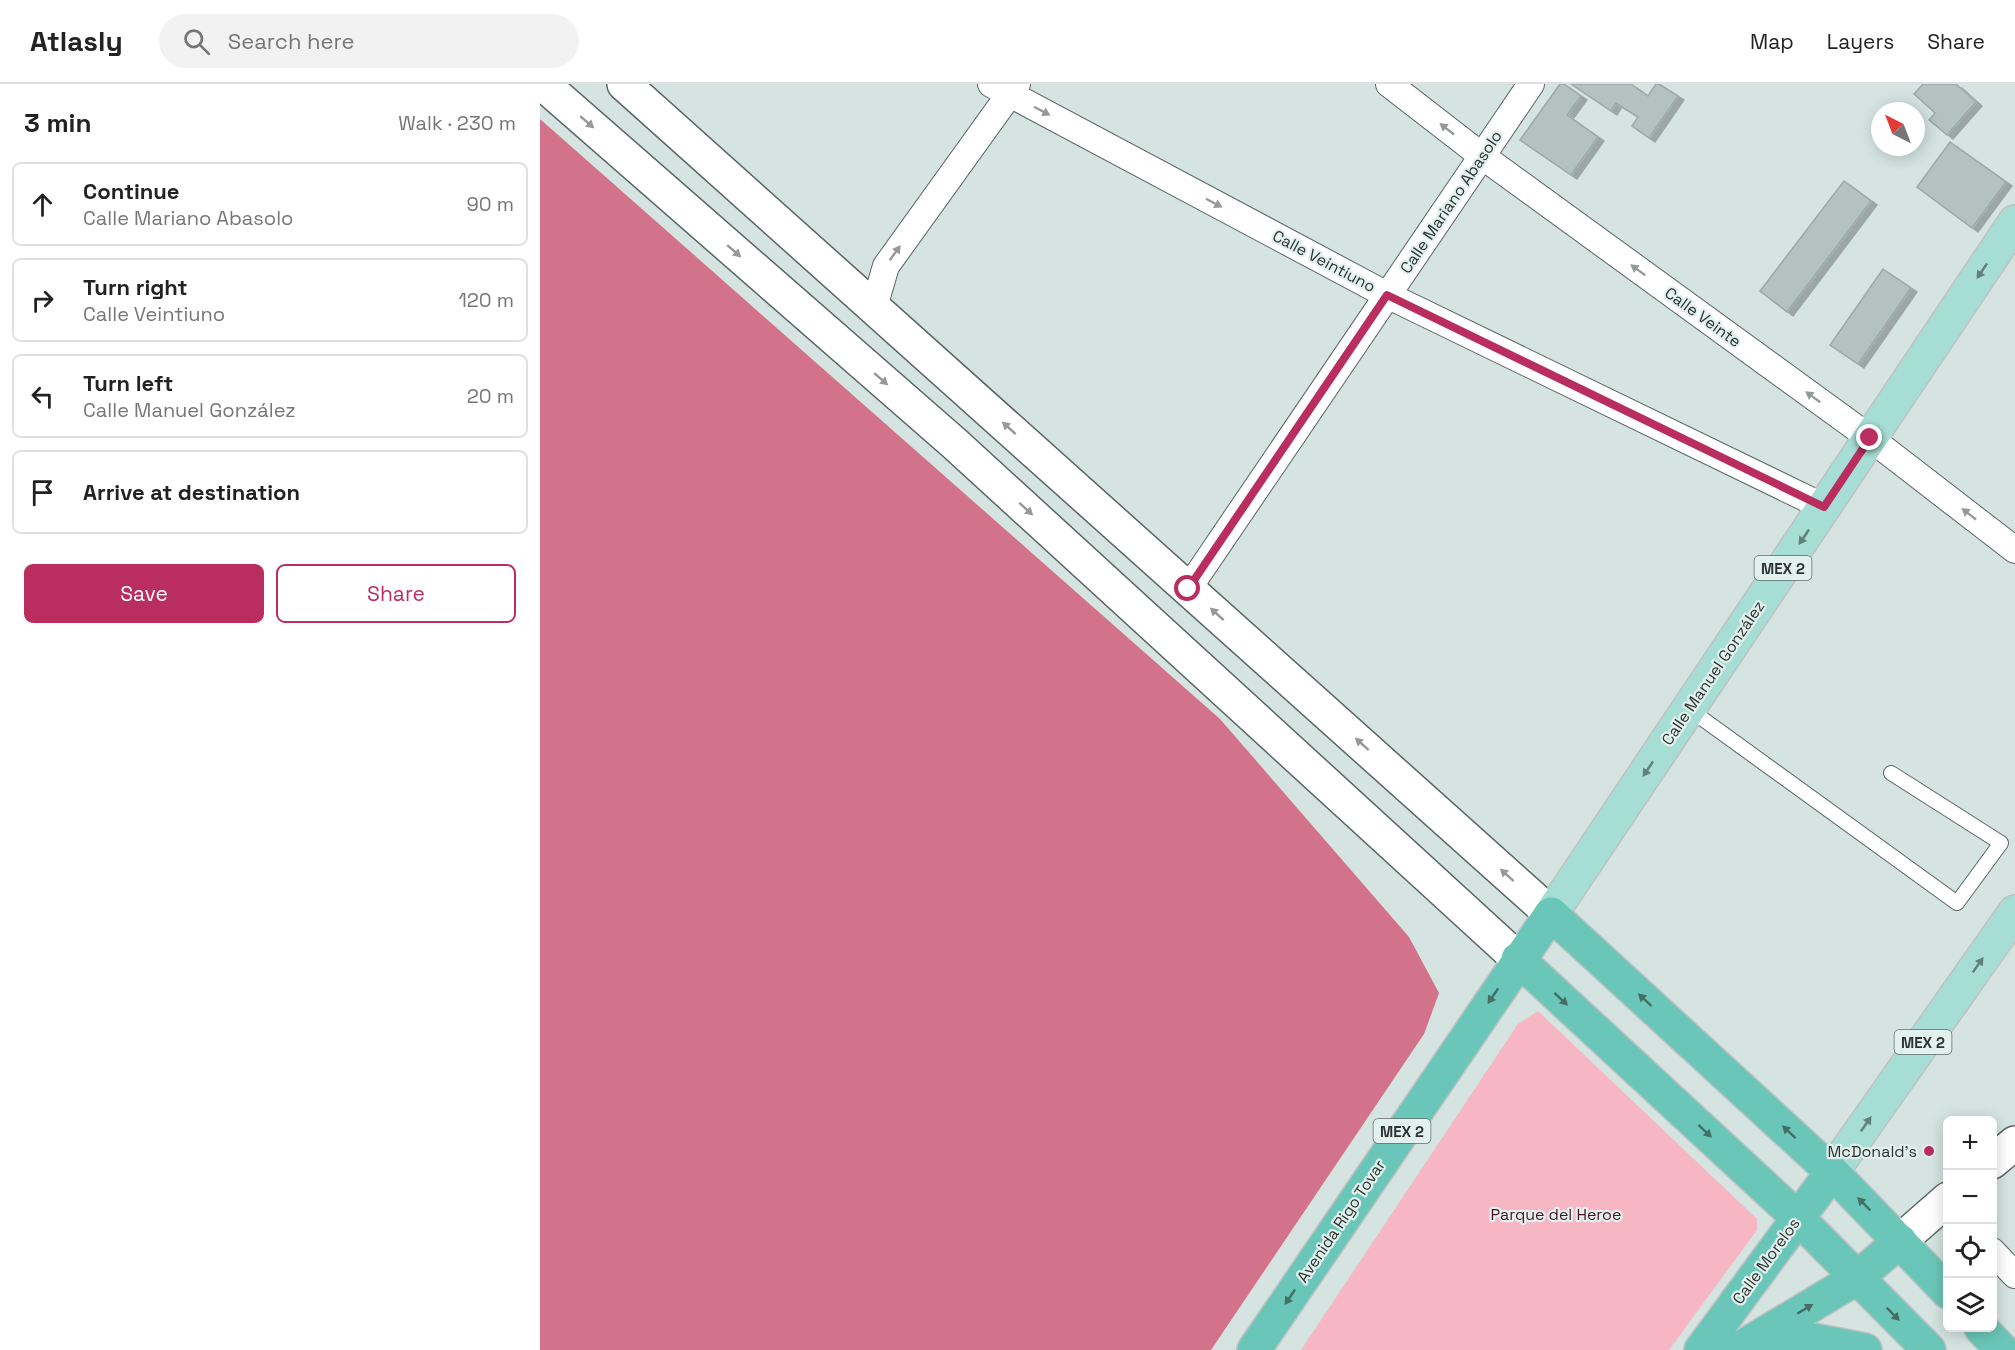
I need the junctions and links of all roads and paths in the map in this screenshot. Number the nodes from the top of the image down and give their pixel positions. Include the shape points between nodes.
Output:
1 (543, 84) edge
2 (624, 84) edge
3 (1389, 84) edge
4 (1531, 84) edge
5 (1006, 87) edge
6 (1482, 156) junction
7 (2015, 222) edge
8 (1387, 295) junction
9 (874, 307) junction
10 (1870, 438) junction
11 (1824, 507) junction
12 (2015, 550) edge
13 (1188, 589) junction
14 (1689, 709) junction
15 (1891, 773) dead end
16 (2015, 912) edge
17 (1551, 914) junction
18 (1518, 959) junction
19 (2015, 1143) edge
20 (1997, 1158) edge
21 (1832, 1172) junction
22 (1943, 1204) edge
23 (1798, 1218) junction
24 (1900, 1241) junction
25 (1997, 1256) edge
26 (2015, 1275) edge
27 (1857, 1278) junction
28 (1943, 1288) edge
29 (1985, 1332) edge
30 (1744, 1346) edge
31 (1254, 1350) edge
32 (1701, 1350) edge
33 (1865, 1350) edge
34 (1929, 1350) edge
35 (2002, 1350) edge

1 -> 18 main road via 954,443
2 - 9 main road
6 -> 3 street, Calle Veinte
4 - 6 street, Calle Mariano Abasolo
5 -> 8 street, Calle Veintiuno
9 -> 5 street via 886,266
6 - 8 street, Calle Mariano Abasolo
10 -> 6 street, Calle Veinte
7 -> 10 main road, Calle Manuel González / MEX 2
8 - 11 street, Calle Veintiuno
8 - 13 street, Calle Mariano Abasolo
13 -> 9 main road
10 - 11 main road, Calle Manuel González / MEX 2
12 -> 10 street, Calle Veinte
11 -> 14 main road, Calle Manuel González / MEX 2
17 -> 13 main road
14 - 15 lane via 1957,903 2001,843
14 -> 17 main road, Calle Manuel González / MEX 2
21 -> 16 main road, MEX 2
17 - 18 highway, Avenida Rigo Tovar / MEX 2
21 -> 17 highway
18 -> 23 highway
18 -> 31 highway, Avenida Rigo Tovar / MEX 2
19 - 20 main road
21 - 23 highway, Calle Morelos / MEX 2
24 -> 21 highway
22 - 24 main road
23 - 27 highway
23 - 32 highway, Calle Morelos / MEX 2
24 - 27 highway
24 - 28 highway
25 - 26 street
30 -> 27 highway
27 -> 34 highway
29 - 35 highway
30 - 33 highway via 1813,1340

